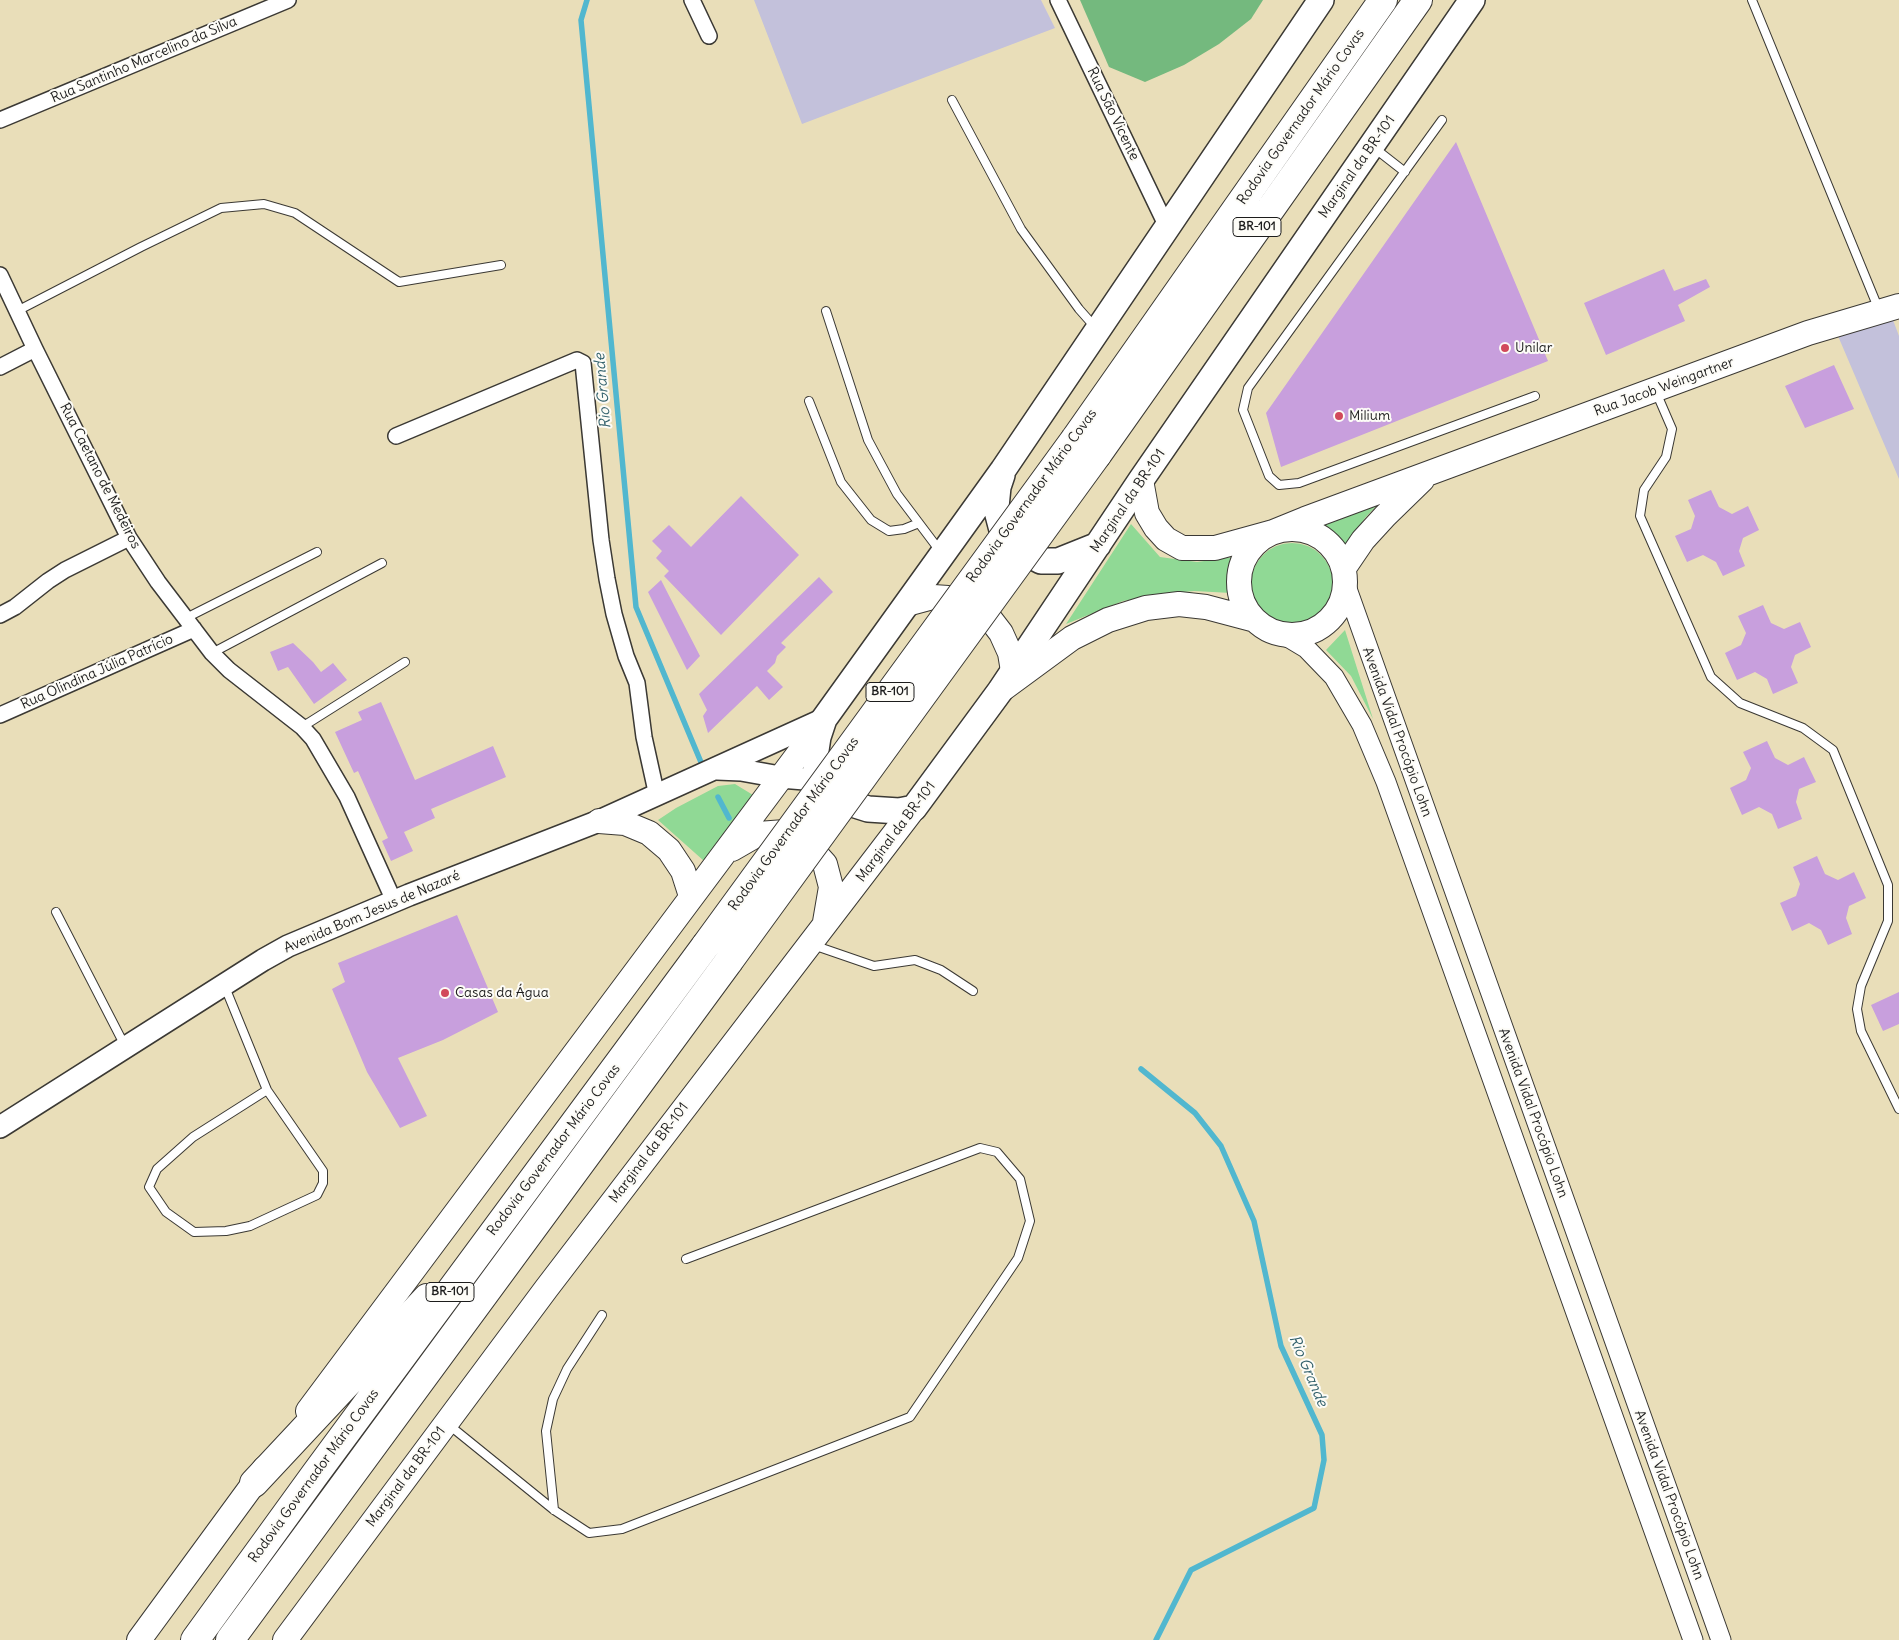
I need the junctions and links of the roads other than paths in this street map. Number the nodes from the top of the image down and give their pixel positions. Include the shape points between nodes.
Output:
1 (288, 0) edge
2 (692, 0) edge
3 (1058, 0) edge
4 (1321, 0) edge
5 (1418, 0) edge
6 (1472, 0) edge
7 (1752, 0) edge
8 (1377, 7) edge
9 (709, 36) dead end
10 (952, 100) dead end
11 (0, 120) edge
12 (1442, 120) dead end
13 (1372, 146) junction
14 (1405, 172) junction
15 (1167, 227) junction
16 (501, 265) dead end
17 (1, 281) edge
18 (1889, 308) edge
19 (17, 311) junction
20 (826, 311) dead end
21 (1098, 330) junction
22 (35, 349) junction
23 (0, 367) edge
24 (1655, 390) junction
25 (1535, 396) dead end
26 (809, 401) dead end
27 (396, 436) dead end
28 (1003, 470) junction
29 (1430, 473) junction
30 (1141, 480) junction
31 (919, 523) junction
32 (1273, 532) junction
33 (129, 538) junction
34 (1098, 545) junction
35 (317, 552) dead end
36 (942, 555) junction
37 (382, 564) dead end
38 (1345, 577) junction
39 (907, 604) junction
40 (0, 615) edge
41 (1255, 620) junction
42 (190, 624) junction
43 (1286, 636) junction
44 (212, 653) junction
45 (405, 662) dead end
46 (1006, 681) junction
47 (0, 714) edge
48 (824, 719) junction
49 (302, 727) junction
50 (714, 769) junction
51 (780, 777) junction
52 (817, 780) junction
53 (657, 796) junction
54 (914, 808) junction
55 (599, 821) junction
56 (718, 860) junction
57 (691, 896) junction
58 (394, 902) junction
59 (56, 912) dead end
60 (818, 935) junction
61 (224, 985) junction
62 (973, 991) dead end
63 (126, 1048) junction
64 (267, 1090) junction
65 (1899, 1109) edge
66 (0, 1127) edge
67 (516, 1201) junction
68 (686, 1259) dead end
69 (602, 1316) dead end
70 (446, 1422) junction
71 (254, 1483) junction
72 (554, 1510) junction
73 (1682, 1534) junction
74 (1658, 1542) junction
75 (140, 1640) edge
76 (195, 1640) edge
77 (230, 1640) edge
78 (285, 1640) edge
79 (1693, 1640) edge
80 (1721, 1640) edge

1 - 11 street, Rua Santinho Marcelino da Silva
2 - 9 street
3 - 15 street, Rua São Vicente
4 - 15 highway
5 - 77 highway, Rodovia Governador Mário Covas / BR-101, bridge via 1097,455
6 - 13 highway, Marginal da BR-101
7 - 18 lane
8 - 67 highway, Rodovia Governador Mário Covas / BR-101, bridge via 1075,438
10 - 21 lane via 1022,229 1079,309
12 - 14 lane
13 - 14 lane
13 - 30 highway, Marginal da BR-101
14 - 25 lane via 1248,388 1243,410 1269,476 1279,485 1299,483
15 - 21 highway
16 - 19 lane via 399,282 295,213 264,204 247,205 220,208
17 - 19 street, Rua Caetano de Medeiros
18 - 24 main road, Rua Jacob Weingartner via 1808,332
19 - 22 street, Rua Caetano de Medeiros
20 - 31 lane via 868,440 897,494
21 - 28 highway
22 - 23 street
22 - 33 street, Rua Caetano de Medeiros
24 - 29 main road, Rua Jacob Weingartner
24 - 65 lane via 1672,429 1666,457 1644,490 1640,516 1711,677 1740,703 1803,728 1833,750 1888,885 1888,922 1862,986 1857,1009 1861,1031
26 - 31 lane via 842,482 871,520 888,531
27 - 53 street via 577,360 583,363 607,580 616,622 637,683 644,737
28 - 34 highway via 996,507 1002,530 1018,549 1041,561 1058,561
28 - 36 highway
29 - 32 main road, Rua Jacob Weingartner
29 - 38 main road, Rua Jacob Weingartner via 1363,540
30 - 32 main road, Rua Jacob Weingartner via 1147,513 1156,528 1166,539 1182,548 1215,548
30 - 34 highway, Marginal da BR-101
31 - 36 lane
32 - 38 main road via 1290,529 1308,531 1324,539 1336,552
32 - 41 main road via 1257,541 1246,555 1240,571 1239,589 1244,606
33 - 40 street via 66,570
33 - 42 street, Rua Caetano de Medeiros
34 - 46 highway, Marginal da BR-101
35 - 42 lane
36 - 39 highway
37 - 44 lane
38 - 43 main road via 1342,603 1333,617 1312,632
38 - 73 street, Avenida Vidal Procópio Lohn
39 - 46 main road via 948,598 991,620 1010,653
39 - 48 highway
41 - 43 main road
41 - 46 main road via 1206,607 1179,604 1146,608 1108,620 1072,638
42 - 44 street, Rua Caetano de Medeiros
42 - 47 street, Rua Olindina Júlia Patrício
43 - 74 street, Avenida Vidal Procópio Lohn via 1306,648 1334,677 1362,725 1386,782
44 - 49 street, Rua Caetano de Medeiros
45 - 49 lane
46 - 54 highway, Marginal da BR-101
48 - 50 main road, Avenida Bom Jesus de Nazaré
48 - 51 main road
48 - 52 highway via 815,756
49 - 58 street, Rua Caetano de Medeiros via 313,739 347,797
50 - 51 main road, Avenida Bom Jesus de Nazaré
50 - 53 main road, Avenida Bom Jesus de Nazaré
51 - 52 main road, Avenida Bom Jesus de Nazaré
51 - 56 main road
52 - 54 highway via 846,802 868,809 899,812
53 - 55 main road, Avenida Bom Jesus de Nazaré
54 - 60 main road, Marginal da BR-101
55 - 57 main road via 625,823 649,833 669,850 683,871
55 - 58 main road, Avenida Bom Jesus de Nazaré
56 - 57 main road
56 - 60 main road via 758,834 785,832 806,843 825,864 831,887
57 - 71 main road
58 - 61 main road, Avenida Bom Jesus de Nazaré via 288,946
59 - 63 lane
60 - 62 lane via 874,966 914,960 941,970
60 - 70 main road, Marginal da BR-101
61 - 63 main road, Avenida Bom Jesus de Nazaré
61 - 64 lane
63 - 66 main road, Avenida Bom Jesus de Nazaré
64 - 64 lane via 323,1171 323,1183 317,1195 250,1226 226,1232 194,1232 166,1212 149,1187 157,1169 193,1137
67 - 71 highway
67 - 76 highway, Rodovia Governador Mário Covas / BR-101
68 - 72 lane via 980,1148 997,1152 1020,1179 1030,1221 1018,1258 910,1417 622,1529 589,1533
69 - 72 lane via 567,1369 553,1399 546,1431
70 - 72 lane
70 - 78 main road, Marginal da BR-101
71 - 75 main road
73 - 74 street
73 - 80 street, Avenida Vidal Procópio Lohn
74 - 79 street, Avenida Vidal Procópio Lohn

